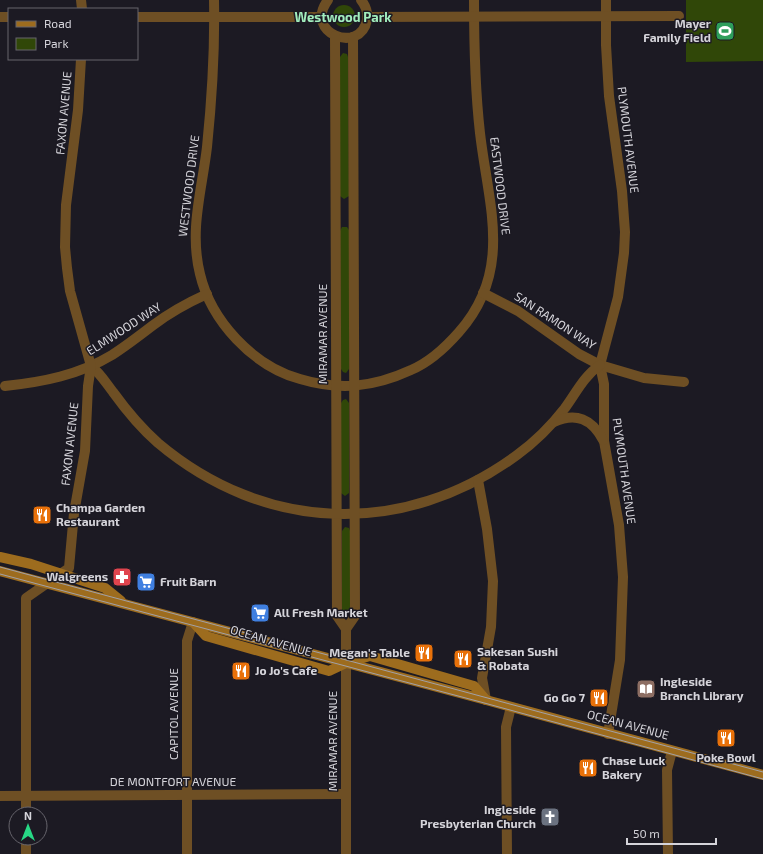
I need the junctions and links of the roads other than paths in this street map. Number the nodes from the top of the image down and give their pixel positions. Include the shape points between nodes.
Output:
1 (214, 0) edge
2 (328, 0) edge
3 (361, 0) edge
4 (474, 0) edge
5 (606, 0) edge
6 (214, 16) junction
7 (322, 16) junction
8 (367, 16) junction
9 (474, 16) junction
10 (606, 16) junction
11 (679, 16) dead end
12 (138, 17) edge
13 (334, 36) junction
14 (353, 37) junction
15 (81, 60) edge
16 (483, 293) junction
17 (207, 294) junction
18 (600, 365) junction
19 (91, 366) junction
20 (684, 382) dead end
21 (5, 386) dead end
22 (345, 386) junction
23 (552, 423) junction
24 (604, 441) junction
25 (478, 480) junction
26 (336, 513) junction
27 (355, 514) junction
28 (0, 557) edge
29 (0, 571) edge
30 (60, 574) junction
31 (47, 583) junction
32 (124, 604) junction
33 (193, 622) junction
34 (346, 629) junction
35 (346, 663) junction
36 (486, 700) junction
37 (511, 707) junction
38 (608, 734) junction
39 (672, 751) junction
40 (763, 775) edge
41 (346, 794) junction
42 (187, 795) junction
43 (0, 796) edge
44 (26, 796) junction
45 (26, 806) edge
46 (187, 854) edge
47 (346, 854) edge
48 (507, 854) edge
49 (668, 854) edge

1 - 6 street, WESTWOOD DRIVE
2 - 7 street via 322,10
3 - 8 street
4 - 9 street, EASTWOOD DRIVE
5 - 10 street, PLYMOUTH AVENUE
6 - 7 street
6 - 12 street
6 - 17 street, WESTWOOD DRIVE via 210,116 195,239 200,276
7 - 13 street via 325,28
8 - 9 street
8 - 14 street via 362,31
9 - 10 street
9 - 16 street, EASTWOOD DRIVE via 478,118 494,238 490,269
10 - 11 street
10 - 18 street, PLYMOUTH AVENUE via 609,96 625,232 618,297
13 - 14 street
13 - 22 street, MIRAMAR AVENUE
14 - 22 street, MIRAMAR AVENUE
15 - 19 street, FAXON AVENUE via 77,122 66,205 65,247 70,291
16 - 18 street, SAN RAMON WAY via 518,311 579,354
16 - 22 street, EASTWOOD DRIVE via 474,312 462,328 433,358 396,377 376,383
17 - 19 street, ELMWOOD WAY via 172,312 117,352
17 - 22 street, WESTWOOD DRIVE via 229,330 261,360 297,379
18 - 20 street, SAN RAMON WAY via 644,378
18 - 23 street via 584,379
18 - 24 street, PLYMOUTH AVENUE via 604,384
19 - 21 street, ELMWOOD WAY via 46,381
19 - 26 street via 102,376 139,424 191,468 231,490 252,498 294,509
19 - 30 street, FAXON AVENUE via 85,451 74,513 69,568
22 - 26 street, MIRAMAR AVENUE
22 - 27 street, MIRAMAR AVENUE
23 - 24 street via 571,417 590,422
23 - 25 street via 518,454
24 - 38 street, PLYMOUTH AVENUE via 619,526 623,577 620,660
25 - 27 street via 449,494 407,508
25 - 36 street via 487,529 492,581 491,627 482,678
26 - 27 street
26 - 34 street, MIRAMAR AVENUE via 337,616
27 - 34 street, MIRAMAR AVENUE via 355,616
28 - 30 main road
29 - 31 main road
30 - 31 street, FAXON AVENUE
30 - 32 main road via 105,588
31 - 32 main road
31 - 44 street, FAXON AVENUE via 26,598
32 - 33 main road
33 - 35 main road, OCEAN AVENUE via 206,636 329,671
33 - 42 street, CAPITOL AVENUE via 187,641
34 - 35 street, MIRAMAR AVENUE
35 - 36 main road, OCEAN AVENUE via 370,656 474,686
35 - 41 street, MIRAMAR AVENUE
36 - 37 main road, OCEAN AVENUE
37 - 38 main road, OCEAN AVENUE
37 - 48 street via 506,727
38 - 39 main road, OCEAN AVENUE
39 - 40 main road, OCEAN AVENUE
39 - 49 street via 667,770
41 - 42 street, DE MONTFORT AVENUE
41 - 47 street, MIRAMAR AVENUE
42 - 44 street, DE MONTFORT AVENUE
42 - 46 street, CAPITOL AVENUE
43 - 44 street, DE MONTFORT AVENUE
44 - 45 street, FAXON AVENUE

